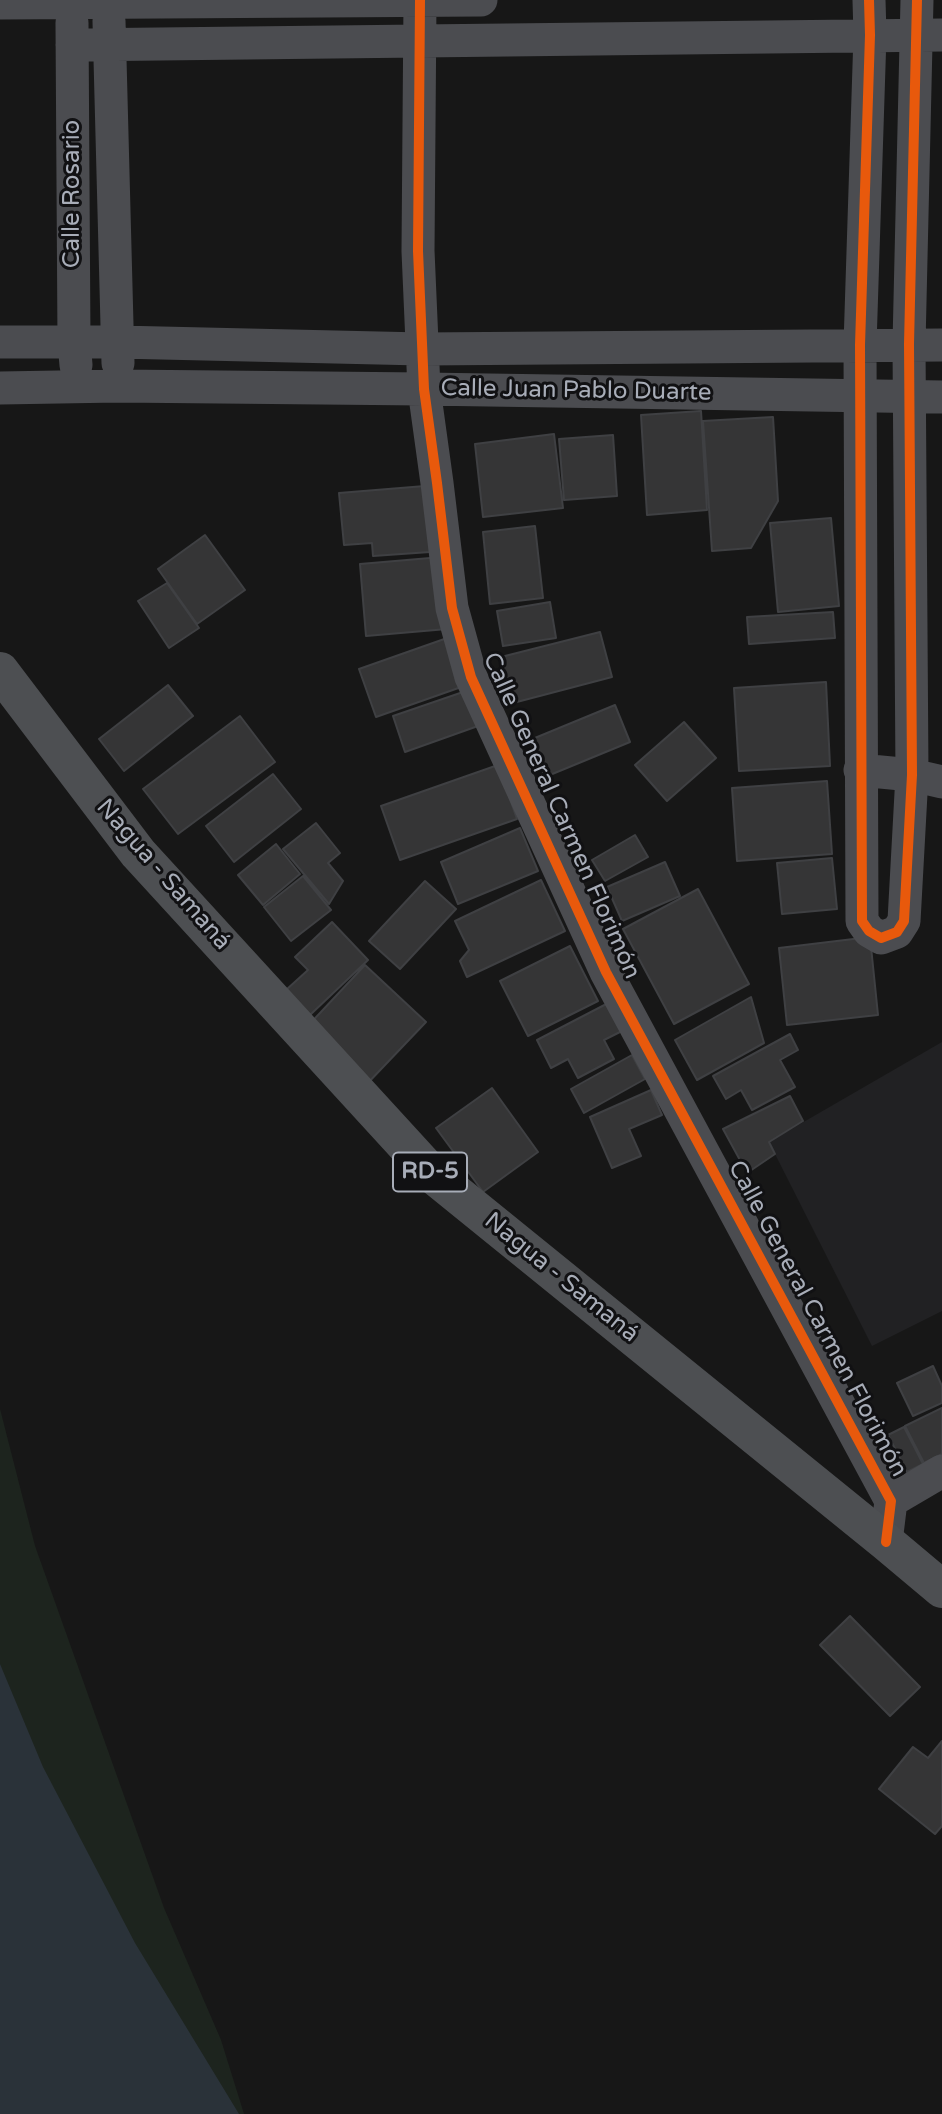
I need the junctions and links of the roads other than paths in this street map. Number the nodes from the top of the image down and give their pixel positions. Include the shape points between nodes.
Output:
1 (481, 0) edge
2 (869, 0) edge
3 (917, 0) edge
4 (72, 1) edge
5 (107, 1) edge
6 (420, 1) edge
7 (0, 3) edge
8 (930, 35) edge
9 (870, 36) junction
10 (420, 41) junction
11 (110, 44) junction
12 (72, 45) junction
13 (0, 342) edge
14 (74, 342) junction
15 (118, 342) junction
16 (909, 344) junction
17 (860, 345) junction
18 (942, 345) edge
19 (422, 349) junction
20 (118, 386) junction
21 (78, 387) junction
22 (0, 388) edge
23 (424, 389) junction
24 (860, 395) junction
25 (926, 396) edge
26 (0, 671) edge
27 (860, 770) junction
28 (927, 778) edge
29 (942, 1471) edge
30 (891, 1501) junction
31 (886, 1542) junction
32 (942, 1590) edge

1 - 6 street
2 - 9 street
3 - 8 street
4 - 5 street
4 - 7 street
4 - 12 street, Calle Rosario
5 - 6 street
5 - 11 street, Calle Rosario
6 - 10 street, Calle General Carmen Florimón
8 - 9 street
8 - 16 street
9 - 10 street
9 - 17 street
10 - 11 street
10 - 19 street, Calle General Carmen Florimón
11 - 12 street
11 - 15 street, Calle Rosario
12 - 14 street, Calle Rosario
13 - 14 street, Calle Juan Pablo Duarte
14 - 15 street, Calle Juan Pablo Duarte
14 - 21 street, Calle Rosario
15 - 19 street, Calle Juan Pablo Duarte
15 - 20 street, Calle Rosario
16 - 17 street, Calle Juan Pablo Duarte
16 - 18 street, Calle Juan Pablo Duarte
16 - 25 street
17 - 19 street, Calle Juan Pablo Duarte
17 - 24 street
19 - 23 street, Calle General Carmen Florimón
20 - 21 street, Calle Juan Pablo Duarte
20 - 23 street, Calle Juan Pablo Duarte
21 - 22 street, Calle Juan Pablo Duarte
23 - 24 street, Calle Juan Pablo Duarte
23 - 30 street, Calle General Carmen Florimón via 452,608 471,677 606,972
24 - 25 street, Calle Juan Pablo Duarte
24 - 27 street
25 - 28 street
26 - 31 main road, Nagua - Samaná / RD-5 via 138,853 432,1174
27 - 28 street
27 - 28 street via 862,921 881,938 897,932 904,921
29 - 30 street
30 - 31 street, Calle General Carmen Florimón
31 - 32 main road, Nagua - Samaná / RD-5

